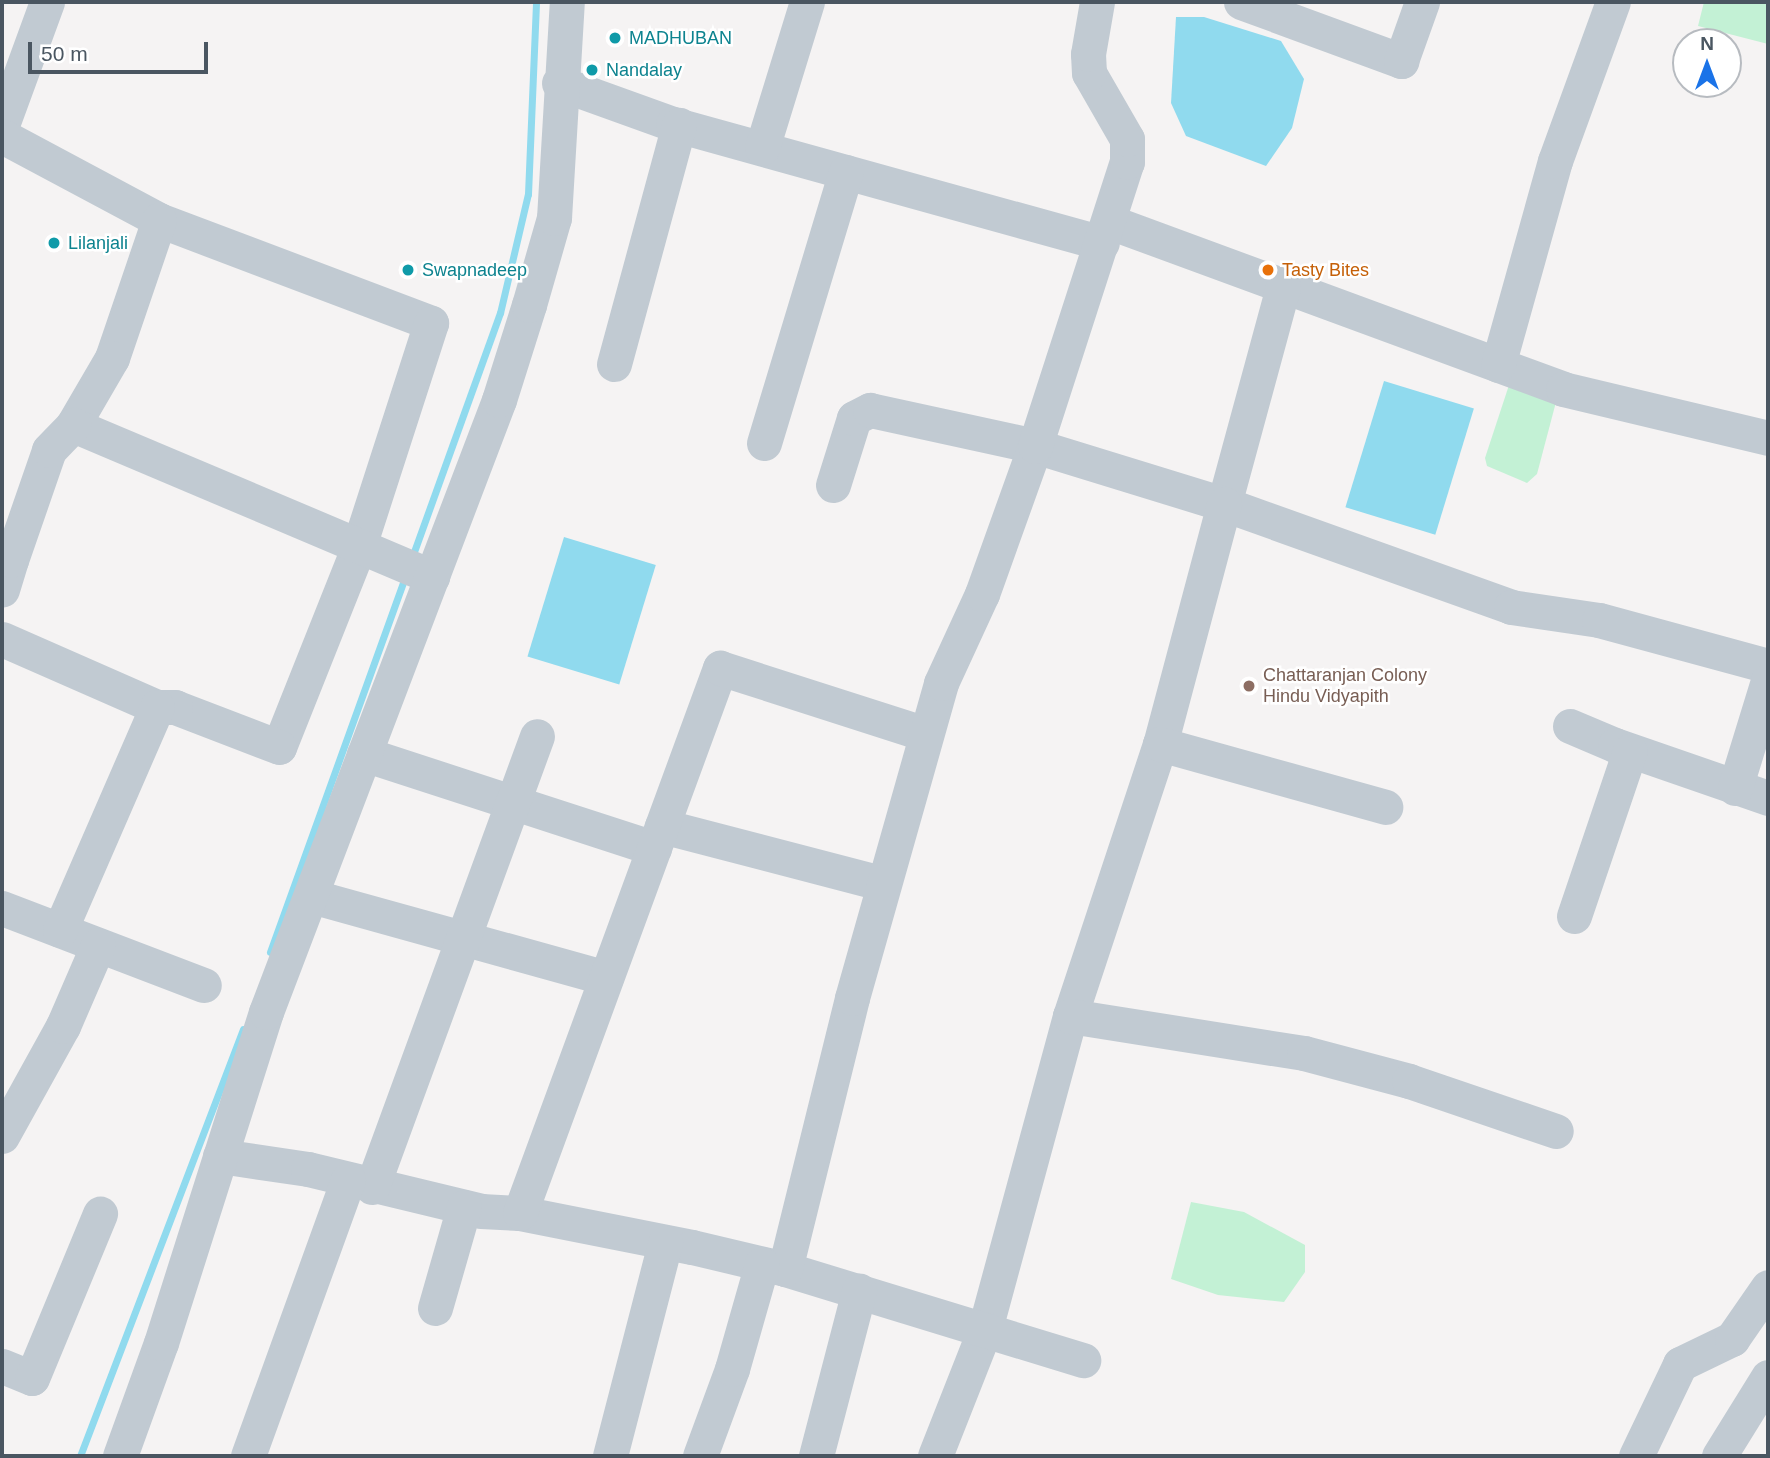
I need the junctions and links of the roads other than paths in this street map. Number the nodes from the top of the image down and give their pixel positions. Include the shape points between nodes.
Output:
1 (47, 2) edge
2 (567, 2) edge
3 (807, 2) edge
4 (1097, 2) edge
5 (1241, 2) edge
6 (1422, 2) edge
7 (1613, 2) edge
8 (559, 83) junction
9 (2, 125) edge
10 (679, 125) junction
11 (2, 136) edge
12 (762, 148) junction
13 (846, 172) junction
14 (159, 220) junction
15 (1106, 232) junction
16 (1283, 287) junction
17 (614, 364) dead end
18 (1498, 365) junction
19 (72, 425) junction
20 (1768, 438) edge
21 (764, 443) dead end
22 (1035, 446) junction
23 (833, 485) dead end
24 (1224, 504) junction
25 (373, 552) junction
26 (5, 569) edge
27 (425, 574) junction
28 (2, 639) edge
29 (1768, 666) edge
30 (1768, 681) edge
31 (157, 707) junction
32 (1570, 726) dead end
33 (926, 734) junction
34 (537, 736) dead end
35 (1160, 744) junction
36 (1630, 751) junction
37 (364, 754) junction
38 (1735, 788) junction
39 (1768, 798) edge
40 (514, 803) junction
41 (1385, 807) dead end
42 (658, 837) junction
43 (884, 884) junction
44 (310, 896) junction
45 (2, 908) edge
46 (1574, 916) dead end
47 (60, 930) junction
48 (461, 940) junction
49 (98, 945) junction
50 (606, 978) junction
51 (204, 985) dead end
52 (1070, 1016) junction
53 (1556, 1131) dead end
54 (2, 1136) edge
55 (220, 1156) junction
56 (360, 1183) junction
57 (464, 1207) junction
58 (520, 1213) junction
59 (100, 1214) dead end
60 (665, 1243) junction
61 (774, 1267) junction
62 (1768, 1287) edge
63 (859, 1291) junction
64 (435, 1308) dead end
65 (985, 1329) junction
66 (1083, 1360) dead end
67 (2, 1366) edge
68 (1768, 1377) edge
69 (120, 1456) edge
70 (248, 1456) edge
71 (610, 1456) edge
72 (699, 1456) edge
73 (817, 1456) edge
74 (935, 1456) edge
75 (1636, 1456) edge
76 (1720, 1456) edge

1 - 9 street
2 - 8 street
3 - 12 street
4 - 15 street via 1088,54 1090,73 1127,139 1127,162
5 - 6 street via 1401,61
7 - 18 street via 1555,161
8 - 10 street
8 - 27 street via 554,218 499,400
10 - 12 street
10 - 17 street
11 - 14 street
12 - 13 street
13 - 15 street
13 - 21 street
14 - 19 street via 112,358
14 - 25 street via 431,323
15 - 16 street
15 - 22 street
16 - 18 street
16 - 24 street
18 - 20 street via 1563,389
19 - 25 street
19 - 26 street via 49,450
22 - 23 street via 870,410 854,418
22 - 24 street
22 - 33 street via 982,594 941,683
24 - 29 street via 1511,607 1599,620
24 - 35 street
25 - 27 street
25 - 31 street via 279,747 175,707
27 - 37 street
28 - 31 street
30 - 38 street
31 - 47 street
32 - 36 street
33 - 42 street via 720,668
33 - 43 street
34 - 40 street
35 - 41 street
35 - 52 street
36 - 38 street
36 - 46 street
37 - 40 street
37 - 44 street
38 - 39 street
40 - 42 street
40 - 48 street
42 - 43 street
42 - 50 street
43 - 61 street
44 - 48 street
44 - 55 street via 266,1012
45 - 47 street
47 - 49 street
48 - 50 street
48 - 56 street
49 - 51 street
49 - 54 street via 63,1026
50 - 58 street
52 - 53 street via 1304,1053 1409,1081
52 - 65 street
55 - 56 street
55 - 69 street
56 - 57 street
56 - 70 street
57 - 58 street
57 - 64 street
58 - 60 street
59 - 67 street via 32,1378
60 - 61 street
60 - 71 street
61 - 63 street
61 - 72 street
62 - 75 street via 1732,1339 1681,1364
63 - 65 street
63 - 73 street
65 - 66 street
65 - 74 street
68 - 76 street

